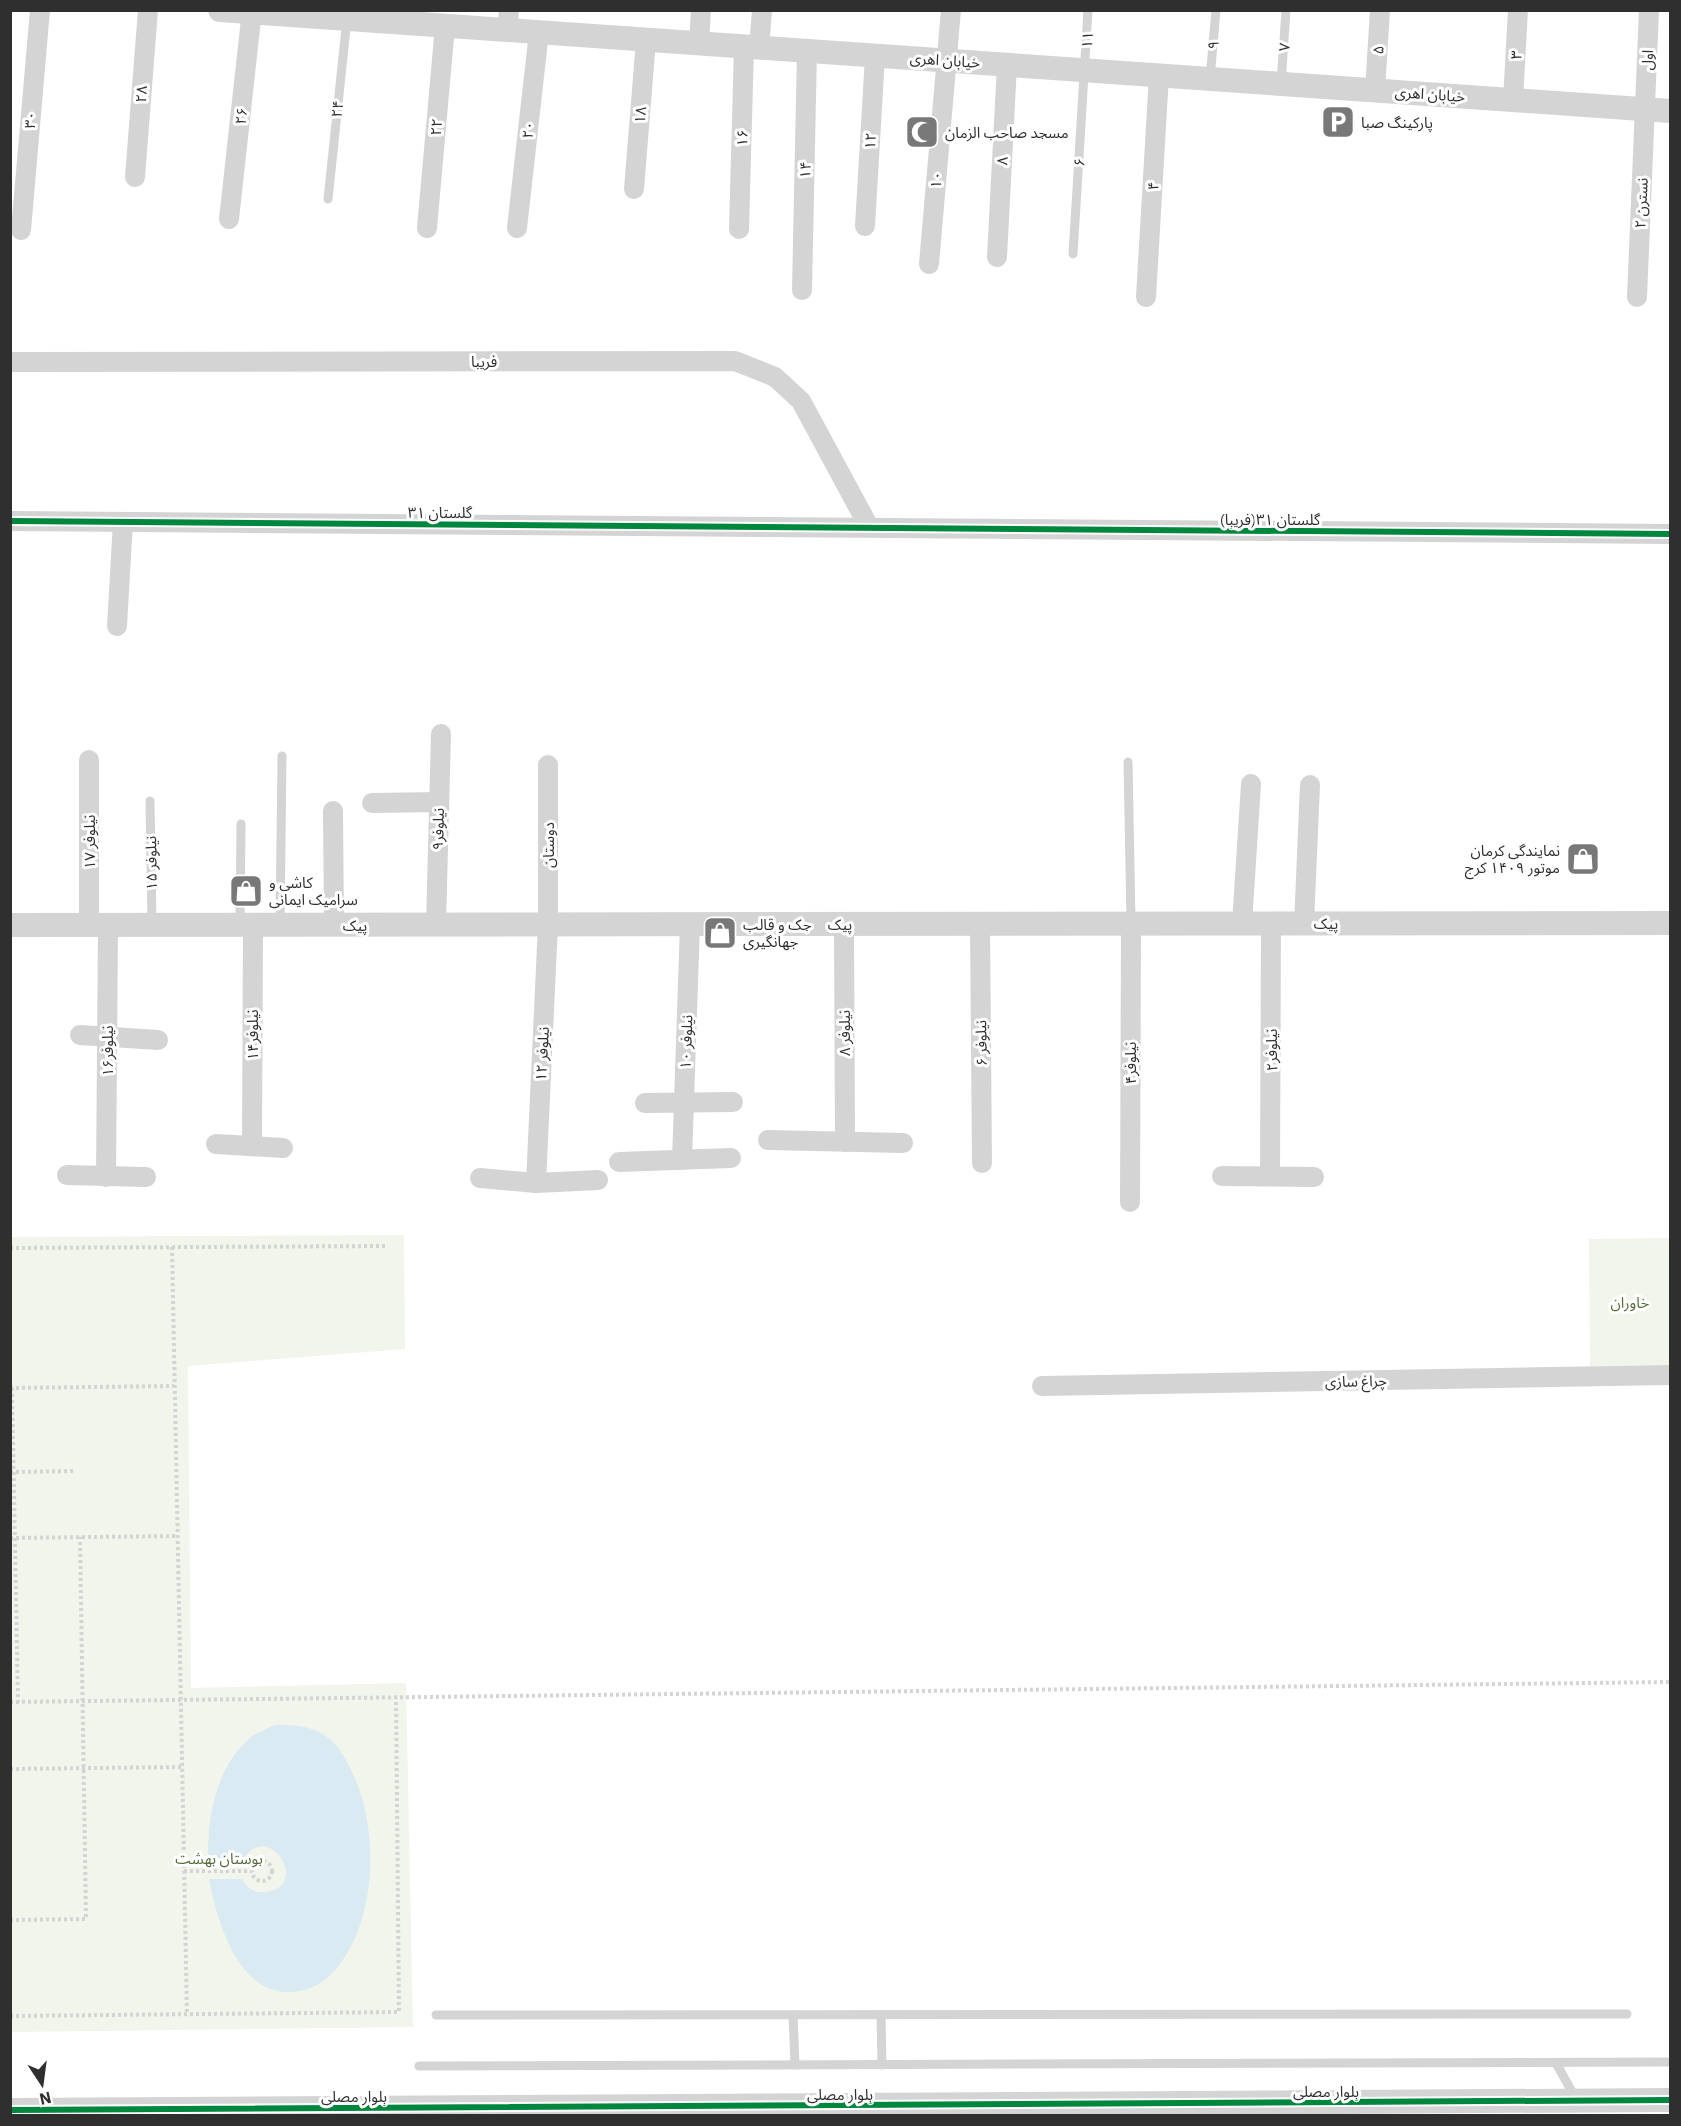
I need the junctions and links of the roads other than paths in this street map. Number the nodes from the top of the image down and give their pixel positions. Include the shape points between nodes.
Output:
1 (40, 10) edge
2 (147, 10) edge
3 (220, 10) edge
4 (701, 10) edge
5 (762, 10) edge
6 (951, 10) edge
7 (1088, 10) edge
8 (1216, 10) edge
9 (1286, 10) edge
10 (1380, 10) edge
11 (1518, 10) edge
12 (1649, 10) edge
13 (252, 12) edge
14 (378, 16) edge
15 (347, 19) junction
16 (508, 20) edge
17 (445, 26) junction
18 (539, 32) junction
19 (646, 40) junction
20 (699, 44) junction
21 (752, 47) junction
22 (807, 51) junction
23 (875, 56) junction
24 (946, 61) junction
25 (1007, 64) junction
26 (1085, 70) junction
27 (1159, 75) junction
28 (1210, 79) junction
29 (1281, 84) junction
30 (1376, 90) junction
31 (1513, 100) junction
32 (1646, 109) junction
33 (1671, 111) edge
34 (135, 177) dead end
35 (634, 189) dead end
36 (328, 199) dead end
37 (229, 219) dead end
38 (865, 226) dead end
39 (427, 228) dead end
40 (517, 228) dead end
41 (740, 229) dead end
42 (21, 230) dead end
43 (1074, 254) dead end
44 (997, 257) dead end
45 (929, 264) dead end
46 (802, 290) dead end
47 (1146, 297) dead end
48 (1637, 297) dead end
49 (10, 362) edge
50 (10, 521) edge
51 (123, 522) junction
52 (869, 527) junction
53 (1671, 534) edge
54 (117, 626) dead end
55 (441, 734) dead end
56 (282, 756) dead end
57 (89, 760) dead end
58 (1128, 762) dead end
59 (548, 765) dead end
60 (1251, 784) dead end
61 (1310, 785) dead end
62 (150, 801) dead end
63 (439, 802) junction
64 (372, 803) dead end
65 (333, 811) dead end
66 (241, 824) dead end
67 (1671, 923) edge
68 (436, 924) junction
69 (548, 924) junction
70 (690, 924) junction
71 (844, 924) junction
72 (980, 924) junction
73 (1131, 924) junction
74 (1242, 924) junction
75 (1271, 924) junction
76 (1305, 924) junction
77 (10, 925) edge
78 (99, 925) junction
79 (152, 925) junction
80 (247, 925) junction
81 (280, 925) junction
82 (334, 925) junction
83 (80, 1035) dead end
84 (107, 1037) junction
85 (158, 1040) dead end
86 (684, 1102) junction
87 (733, 1102) dead end
88 (645, 1103) dead end
89 (768, 1140) dead end
90 (844, 1142) junction
91 (903, 1143) dead end
92 (216, 1144) dead end
93 (252, 1146) junction
94 (283, 1148) dead end
95 (731, 1158) dead end
96 (682, 1160) junction
97 (619, 1162) dead end
98 (982, 1163) dead end
99 (67, 1175) dead end
100 (1222, 1176) dead end
101 (1270, 1176) junction
102 (106, 1177) junction
103 (146, 1177) dead end
104 (1314, 1177) dead end
105 (480, 1178) dead end
106 (597, 1180) dead end
107 (536, 1183) junction
108 (1130, 1202) dead end
109 (1671, 1375) edge
110 (1042, 1386) dead end
111 (881, 2014) junction
112 (1627, 2014) dead end
113 (436, 2015) dead end
114 (793, 2015) junction
115 (1671, 2062) edge
116 (1556, 2063) junction
117 (795, 2065) junction
118 (882, 2065) junction
119 (419, 2066) dead end
120 (1671, 2100) edge
121 (1577, 2102) junction
122 (10, 2110) edge

1 - 42 street, ۳۰
2 - 34 street, ۲۸
3 - 13 street, خیابان اهری
4 - 20 street
5 - 21 street, ۱۶
6 - 24 street, ۱۰
7 - 26 lane, ۱۱
8 - 28 lane, ۹
9 - 29 lane, ۷
10 - 30 street, ۵
11 - 31 street, ۳
12 - 32 street, اول
13 - 15 street, خیابان اهری
13 - 37 street, ۲۶
14 - 15 street, خیابان اهری
14 - 17 street, خیابان اهری
15 - 36 lane, ۲۴
16 - 17 street, خیابان اهری
16 - 18 street, خیابان اهری
17 - 39 street, ۲۲
18 - 19 street, خیابان اهری
18 - 40 street, ۲۰
19 - 20 street, خیابان اهری
19 - 35 street, ۱۸
20 - 21 street, خیابان اهری
21 - 22 street, خیابان اهری
21 - 41 street, ۱۶
22 - 23 street, خیابان اهری
22 - 46 street, ۱۴
23 - 24 street, خیابان اهری
23 - 38 street, ۱۲
24 - 25 street, خیابان اهری
24 - 45 street, ۱۰
25 - 26 street, خیابان اهری
25 - 44 street, ۸
26 - 27 street, خیابان اهری
26 - 43 lane, ۶
27 - 28 street, خیابان اهری
27 - 47 street, ۴
28 - 29 street, خیابان اهری
29 - 30 street, خیابان اهری
30 - 31 street, خیابان اهری
31 - 32 street, خیابان اهری
32 - 33 street, خیابان اهری
32 - 48 street, نسترن ۲
49 - 52 street, فریبا via 735,361 775,376 801,401
50 - 51 street, گلستان ۳۱
51 - 52 street, گلستان ۳۱
51 - 54 street
52 - 53 street, گلستان ۳۱(فریبا)
55 - 63 street, نیلوفر۹
56 - 81 lane
57 - 78 street, نیلوفر ۱۷
58 - 73 lane
59 - 69 street, دوستان
60 - 74 street
61 - 76 street
62 - 79 lane, نیلوفر ۱۵
63 - 64 street
63 - 68 street, نیلوفر۹
65 - 82 street
66 - 80 lane
67 - 76 street, پیک
68 - 69 street, پیک
68 - 82 street, پیک
69 - 70 street, پیک
69 - 107 street, نیلوفر ۱۲
70 - 71 street, پیک
70 - 86 street, نیلوفر ۱۰
71 - 72 street, پیک
71 - 90 street, نیلوفر ۸
72 - 73 street, پیک
72 - 98 street, نیلوفر ۶
73 - 74 street, پیک
73 - 108 street, نیلوفر۴
74 - 75 street, پیک
75 - 76 street, پیک
75 - 101 street, نیلوفر۲
77 - 78 street, پیک
78 - 79 street, پیک
78 - 84 street, نیلوفر۱۶
79 - 80 street, پیک
80 - 81 street, پیک
80 - 93 street, نیلوفر۱۴
81 - 82 street, پیک
83 - 84 street
84 - 85 street
84 - 102 street, نیلوفر۱۶
86 - 87 street
86 - 88 street
86 - 96 street, نیلوفر ۱۰
89 - 90 street
90 - 91 street
92 - 93 street
93 - 94 street
95 - 96 street
96 - 97 street
99 - 102 street
100 - 101 street
101 - 104 street
102 - 103 street
105 - 107 street
106 - 107 street
109 - 110 street, چراغ سازی
111 - 112 lane
111 - 114 lane
111 - 118 lane
113 - 114 lane
114 - 117 lane
115 - 116 lane
116 - 118 lane
116 - 121 lane
117 - 118 lane
117 - 119 lane
120 - 121 street, بلوار مصلی
121 - 122 street, بلوار مصلی

